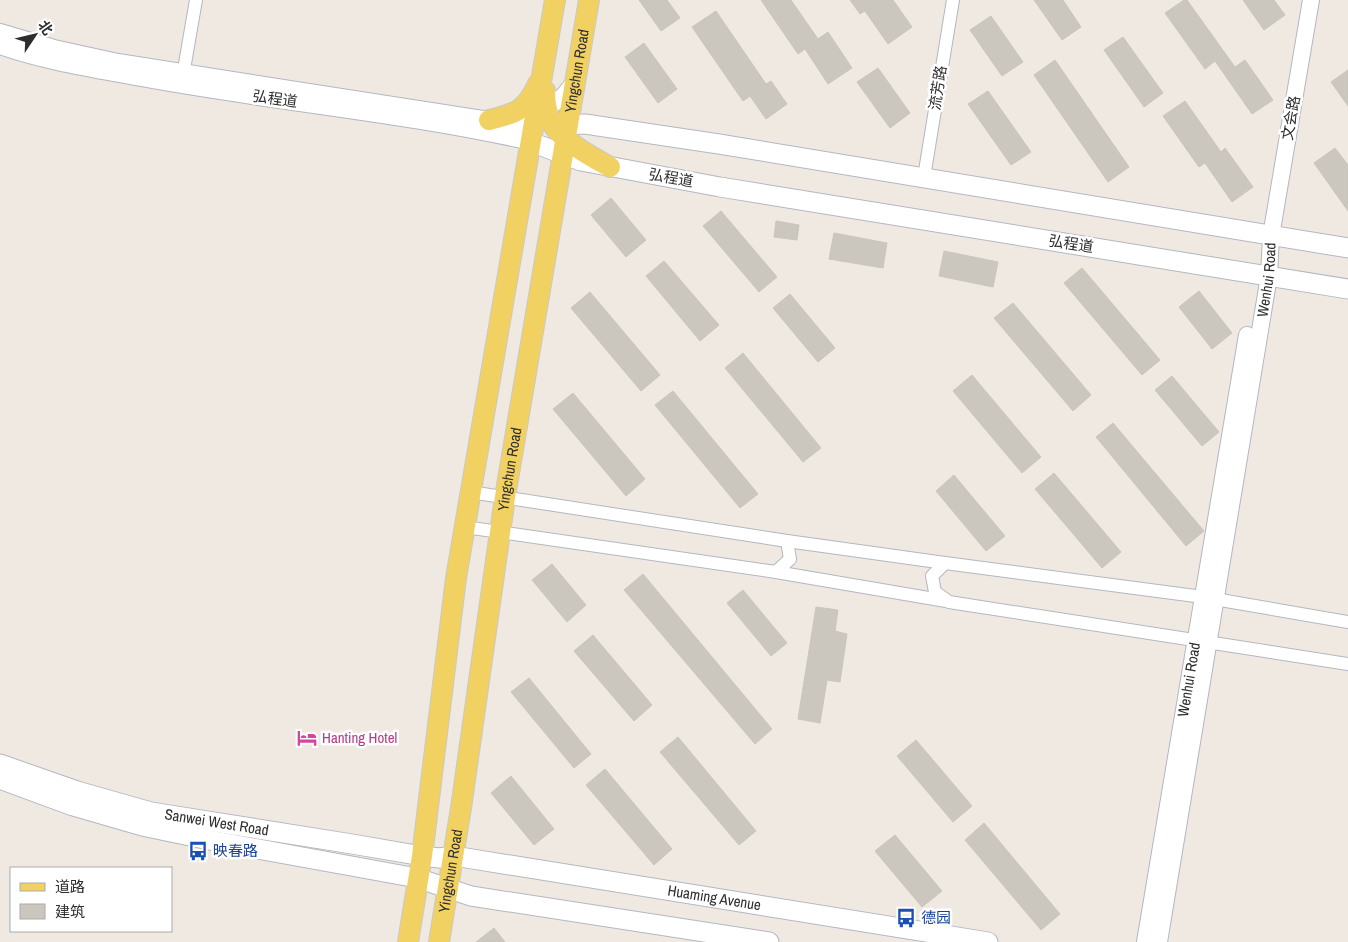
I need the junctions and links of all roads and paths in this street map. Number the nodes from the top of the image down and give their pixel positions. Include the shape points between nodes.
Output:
1 (196, 0) edge
2 (555, 0) edge
3 (590, 0) edge
4 (953, 0) edge
5 (1311, 0) edge
6 (0, 32) edge
7 (0, 46) edge
8 (544, 71) junction
9 (183, 79) junction
10 (575, 81) junction
11 (489, 126) junction
12 (614, 128) junction
13 (547, 129) junction
14 (610, 167) joint
15 (924, 177) junction
16 (1271, 236) junction
17 (1348, 248) edge
18 (1263, 275) junction
19 (1348, 289) edge
20 (470, 492) junction
21 (505, 497) junction
22 (465, 527) junction
23 (500, 531) junction
24 (787, 541) junction
25 (945, 562) junction
26 (776, 572) junction
27 (1209, 598) junction
28 (949, 602) junction
29 (1348, 622) edge
30 (1202, 640) junction
31 (1348, 664) edge
32 (0, 764) edge
33 (0, 779) edge
34 (438, 857) junction
35 (432, 883) junction
36 (408, 942) edge
37 (439, 942) edge
38 (769, 942) edge
39 (988, 942) edge
40 (1145, 942) edge
41 (1159, 942) edge

1 - 9 street
2 - 8 main road, Yingchun Road
3 - 10 main road, Yingchun Road
4 - 15 street, 流芳路
5 - 16 street, 文会路
6 - 9 street, 弘程道
7 - 9 street, 弘程道 via 73,66
8 - 11 main road via 532,97 521,110
8 - 13 main road, Yingchun Road
9 - 11 street, 弘程道
10 - 12 main road via 582,108 593,119
10 - 13 main road, Yingchun Road
11 - 13 street, 弘程道
12 - 13 main road, 弘程道 via 585,124
12 - 15 main road, 弘程道
13 - 14 main road
13 - 20 main road, Yingchun Road
13 - 21 main road, Yingchun Road
14 - 18 main road, 弘程道
15 - 16 main road, 弘程道
16 - 17 main road, 弘程道
16 - 18 street, Wenhui Road
18 - 19 main road, 弘程道
18 - 27 street, Wenhui Road
20 - 21 street
20 - 22 main road, Yingchun Road
21 - 23 main road, Yingchun Road
21 - 24 street
22 - 23 street
22 - 34 main road, Yingchun Road via 456,578
23 - 26 street
23 - 34 main road, Yingchun Road via 482,667
24 - 25 street
24 - 26 street via 790,559
25 - 27 street
25 - 28 street via 932,576 935,592
26 - 28 street
27 - 29 street
27 - 30 street, Wenhui Road
28 - 30 street
30 - 31 street
30 - 40 street, Wenhui Road
30 - 41 street, Wenhui Road
32 - 34 main road, Sanwei West Road via 151,812
33 - 35 main road, Sanwei West Road via 73,806 142,826
34 - 35 main road, Yingchun Road
34 - 35 main road, Yingchun Road
34 - 39 main road, Huaming Avenue
35 - 36 main road, Yingchun Road
35 - 37 main road, Yingchun Road
35 - 38 main road via 471,896

